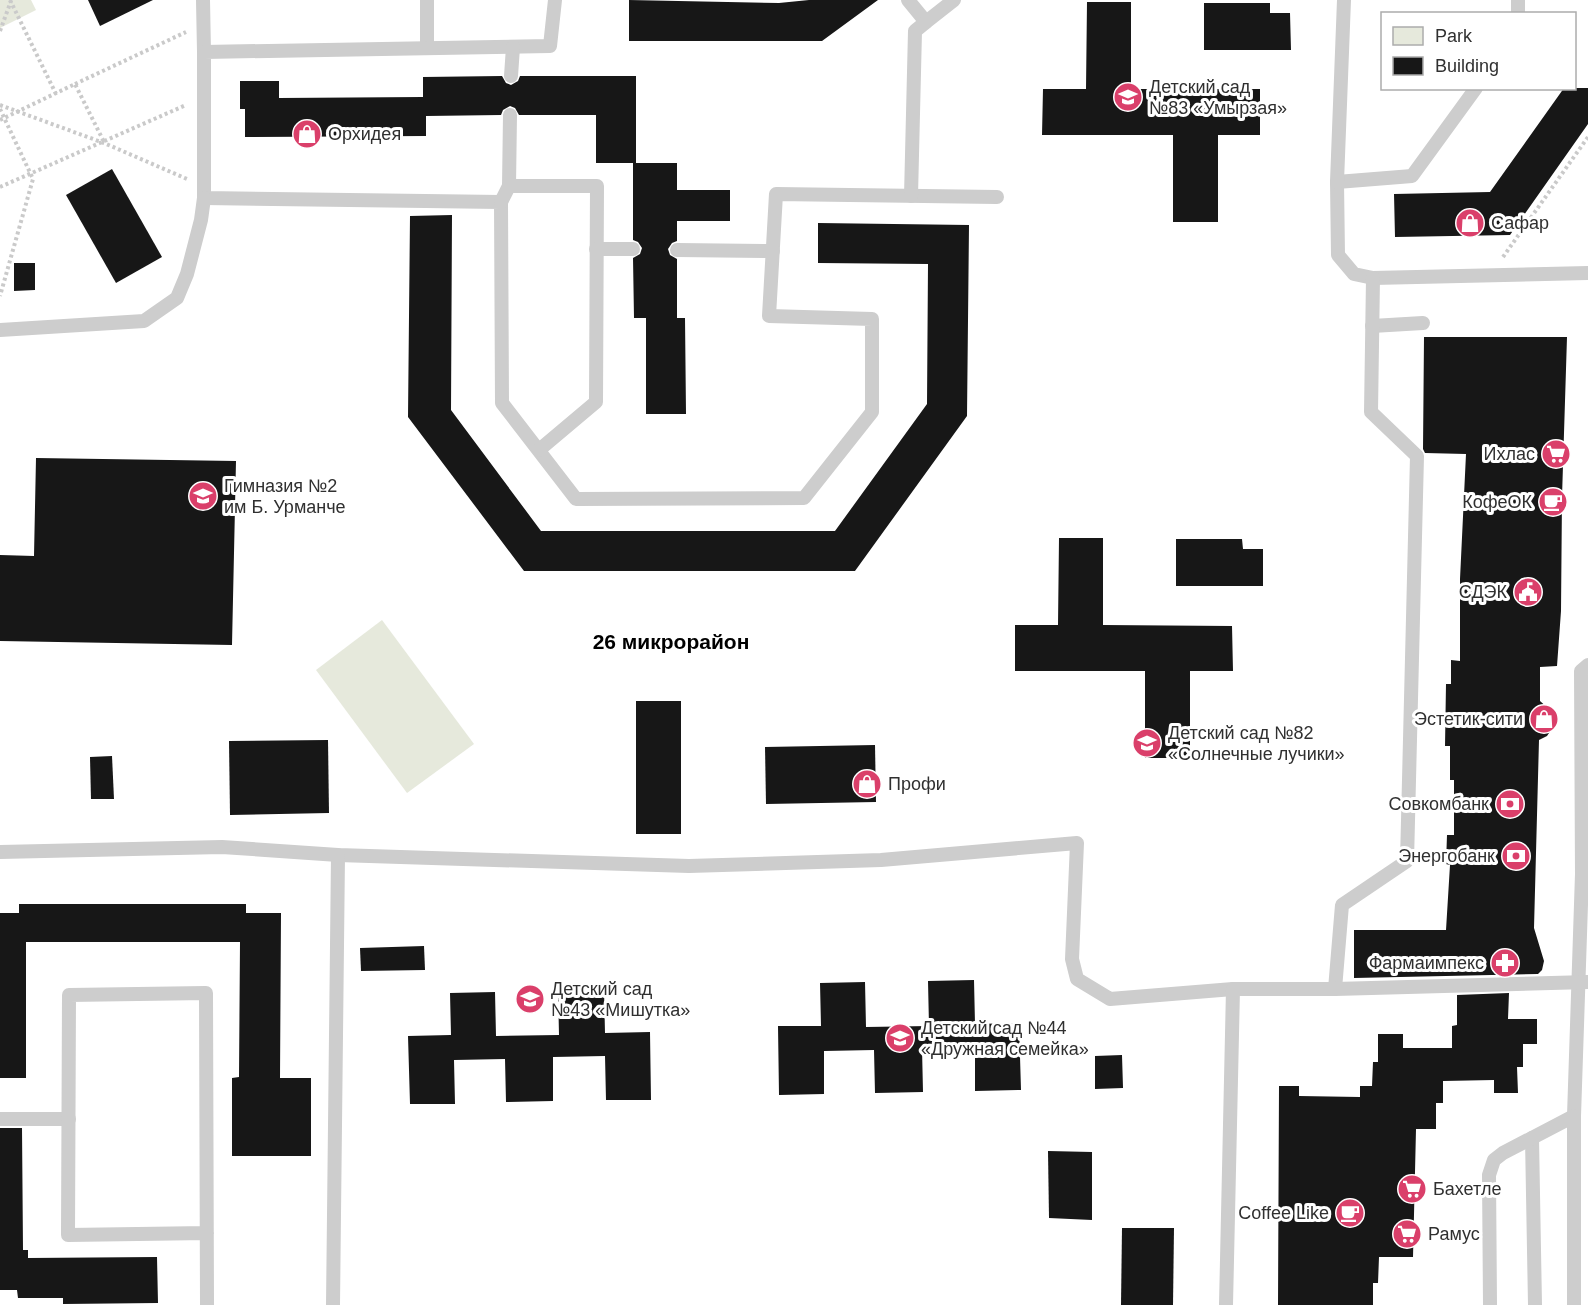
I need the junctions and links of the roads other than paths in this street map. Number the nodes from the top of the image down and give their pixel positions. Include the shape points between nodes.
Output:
1 (203, 0) edge
2 (427, 0) edge
3 (555, 0) edge
4 (908, 0) edge
5 (954, 0) edge
6 (1344, 0) edge
7 (926, 22) junction
8 (427, 47) junction
9 (513, 48) junction
10 (204, 52) junction
11 (511, 76) dead end
12 (1475, 90) edge
13 (510, 115) dead end
14 (1337, 182) junction
15 (509, 186) junction
16 (204, 192) junction
17 (911, 196) junction
18 (997, 197) dead end
19 (501, 202) junction
20 (596, 249) junction
21 (633, 249) dead end
22 (677, 250) dead end
23 (773, 251) junction
24 (1588, 273) edge
25 (1373, 278) junction
26 (1423, 323) dead end
27 (1372, 326) junction
28 (0, 330) edge
29 (539, 450) junction
30 (1588, 665) edge
31 (0, 852) edge
32 (338, 855) junction
33 (1583, 983) edge
34 (1233, 989) junction
35 (1335, 989) junction
36 (1574, 1116) junction
37 (0, 1119) edge
38 (69, 1119) junction
39 (1532, 1137) junction
40 (207, 1233) junction
41 (207, 1305) edge
42 (333, 1305) edge
43 (1226, 1305) edge
44 (1490, 1305) edge
45 (1535, 1305) edge
46 (1574, 1305) edge

1 - 10 lane
2 - 8 lane
3 - 9 lane via 550,46
4 - 7 lane
5 - 7 lane
6 - 14 lane
7 - 17 lane via 915,31
8 - 9 lane
8 - 10 lane
9 - 11 lane
10 - 16 lane
12 - 14 lane via 1412,176
13 - 15 lane
14 - 25 lane via 1338,255 1354,274
15 - 19 lane
15 - 20 lane via 597,186
16 - 19 lane
16 - 28 lane via 201,220 177,298 144,321
17 - 18 lane
17 - 23 lane via 776,194
19 - 29 lane via 502,403
20 - 21 lane
20 - 29 lane via 596,402
22 - 23 lane
23 - 29 lane via 769,316 872,319 872,412 804,498 576,499
24 - 25 lane
25 - 27 lane
26 - 27 lane
27 - 35 lane via 1371,412 1417,456 1407,861 1342,905
30 - 33 lane via 1581,671
31 - 32 lane via 222,847
32 - 34 lane via 689,866 881,860 1077,843 1072,959 1077,979 1110,999
32 - 42 lane
33 - 35 lane
33 - 36 lane
34 - 35 lane
34 - 43 lane
36 - 39 lane
36 - 46 lane
37 - 38 lane
38 - 40 lane via 68,1235
38 - 40 lane via 69,995 206,993
39 - 44 lane via 1494,1160 1488,1175
39 - 45 lane
40 - 41 lane

